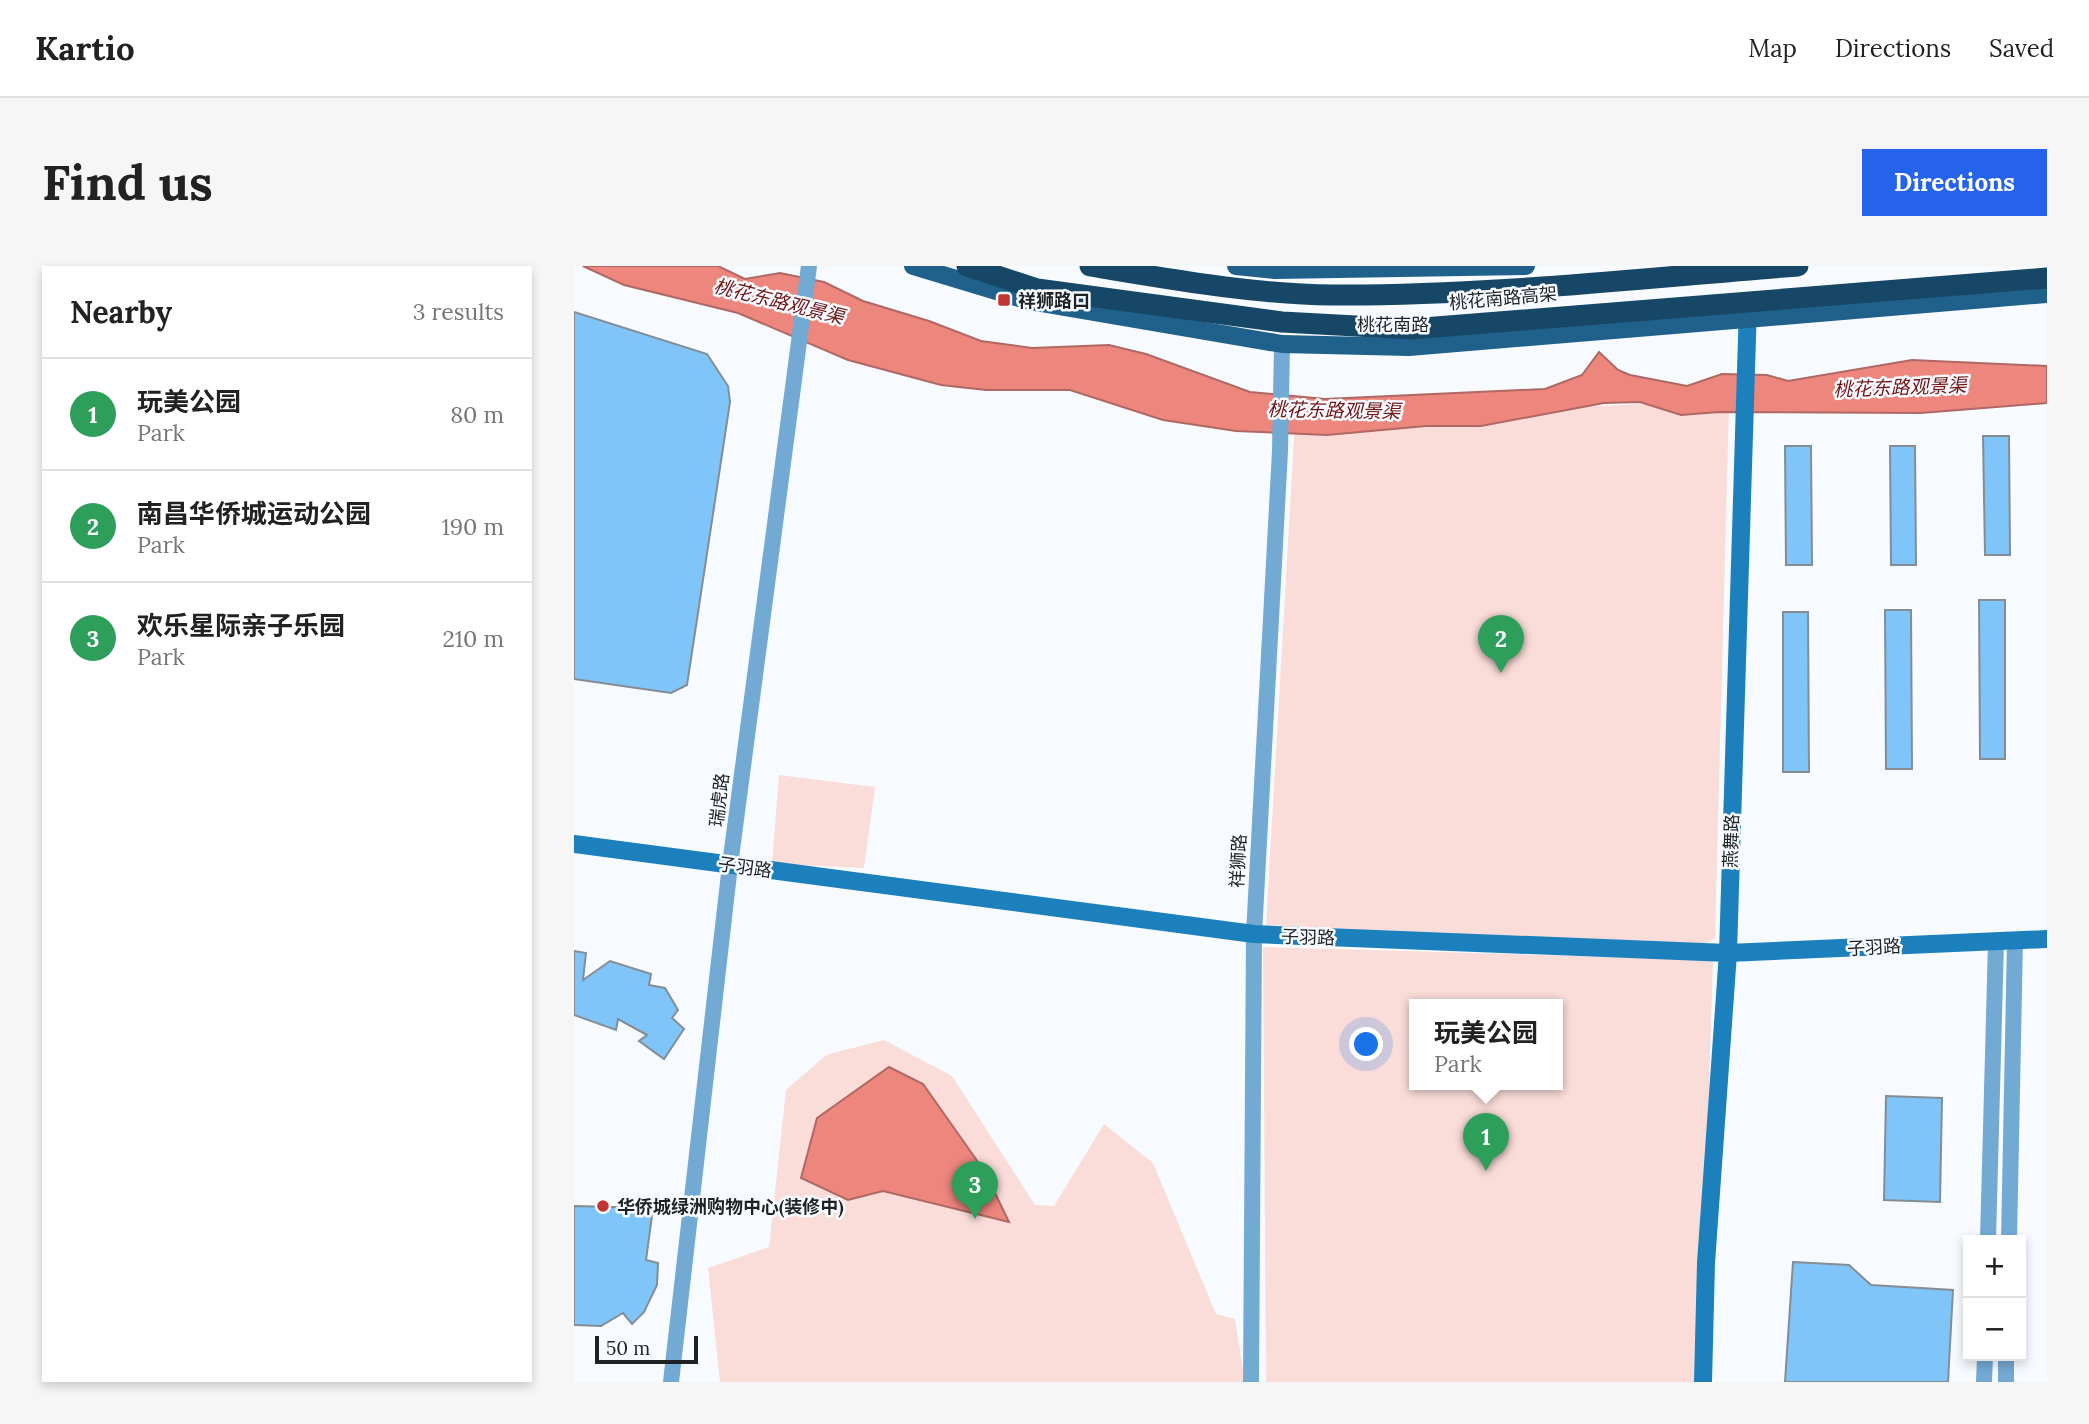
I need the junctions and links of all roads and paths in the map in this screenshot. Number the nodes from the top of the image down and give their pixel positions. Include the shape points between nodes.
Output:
1 (913, 266) edge
2 (967, 266) edge
3 (1090, 266) edge
4 (1236, 266) edge
5 (1526, 266) edge
6 (1798, 266) edge
7 (808, 267) edge
8 (2047, 278) edge
9 (2047, 294) edge
10 (1748, 310) junction
11 (1282, 344) junction
12 (574, 844) edge
13 (730, 865) junction
14 (1254, 934) junction
15 (2047, 939) edge
16 (2015, 940) junction
17 (1996, 942) junction
18 (1728, 953) junction
19 (1988, 1235) edge
20 (2009, 1235) edge
21 (1985, 1361) edge
22 (2006, 1361) edge
23 (671, 1382) edge
24 (1251, 1382) edge
25 (1703, 1382) edge
26 (1984, 1382) edge
27 (2006, 1382) edge

1 - 11 main road, 桃花南路 via 1029,301
2 - 10 highway, 桃花南路高架 via 1037,289 1282,322 1411,329
3 - 6 highway, 桃花南路高架 via 1202,284 1330,295 1473,291
4 - 5 main road via 1289,270
7 - 13 street, 瑞虎路
8 - 10 highway, 桃花南路高架
9 - 10 main road, 桃花南路
10 - 11 main road, 桃花南路 via 1409,347
10 - 18 street, 燕舞路
11 - 14 street, 祥狮路
12 - 13 street, 子羽路
13 - 14 street, 子羽路
13 - 23 street, 瑞虎路
14 - 18 street, 子羽路
14 - 24 street, 祥狮路
15 - 16 street, 子羽路
16 - 17 street, 子羽路
16 - 20 street
17 - 18 street, 子羽路
17 - 19 street
18 - 25 street, 燕舞路 via 1706,1263
21 - 26 street
22 - 27 street

